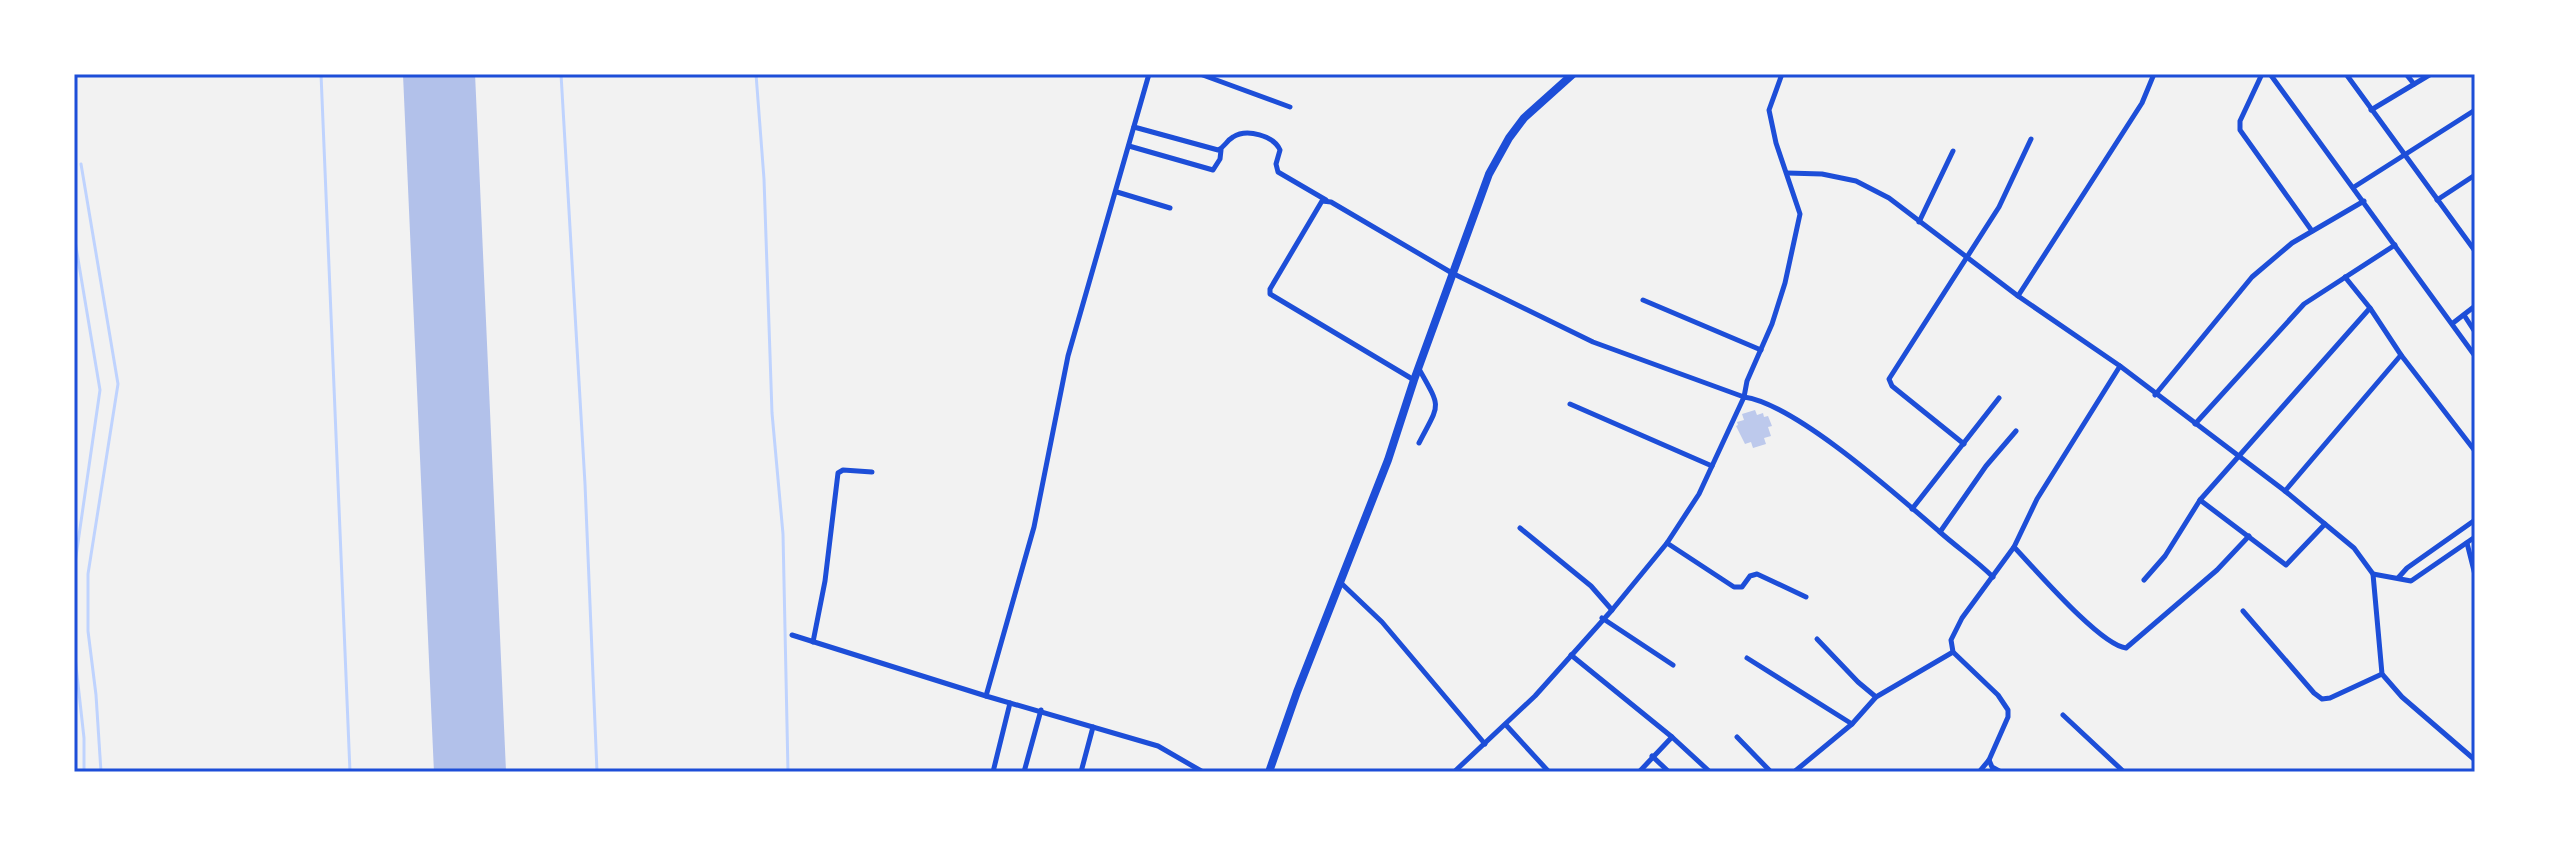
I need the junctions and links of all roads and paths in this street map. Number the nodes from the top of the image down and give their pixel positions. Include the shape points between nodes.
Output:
1 (1149, 74) edge
2 (1200, 74) edge
3 (1573, 74) edge
4 (1782, 74) edge
5 (2154, 74) edge
6 (2262, 74) edge
7 (2270, 74) edge
8 (2346, 74) edge
9 (2406, 74) edge
10 (2431, 74) edge
11 (2414, 84) junction
12 (1290, 107) dead end
13 (2371, 110) junction
14 (2475, 110) edge
15 (1134, 127) junction
16 (2031, 139) dead end
17 (1129, 146) junction
18 (1221, 150) junction
19 (1953, 151) dead end
20 (2403, 154) junction
21 (1787, 173) junction
22 (2475, 175) edge
23 (2354, 187) junction
24 (1117, 192) junction
25 (1326, 200) junction
26 (2437, 200) junction
27 (2364, 201) junction
28 (1170, 208) dead end
29 (1919, 222) junction
30 (2312, 231) junction
31 (2472, 240) edge
32 (2395, 245) junction
33 (2475, 251) edge
34 (1967, 258) junction
35 (1452, 273) junction
36 (2345, 277) junction
37 (2018, 296) junction
38 (1643, 300) dead end
39 (2475, 306) edge
40 (2370, 308) junction
41 (2464, 315) junction
42 (2453, 323) junction
43 (2475, 332) edge
44 (1761, 350) junction
45 (2401, 355) junction
46 (2475, 356) edge
47 (2120, 366) junction
48 (1419, 368) junction
49 (1414, 380) junction
50 (2155, 395) junction
51 (1744, 397) junction
52 (1999, 398) dead end
53 (1570, 404) dead end
54 (2195, 424) junction
55 (2016, 431) dead end
56 (1419, 443) dead end
57 (1964, 444) junction
58 (2475, 451) edge
59 (2240, 457) junction
60 (1712, 466) junction
61 (872, 472) dead end
62 (2285, 491) junction
63 (2200, 500) junction
64 (1912, 509) junction
65 (2475, 520) edge
66 (2325, 524) junction
67 (1520, 528) dead end
68 (1940, 532) junction
69 (2249, 536) junction
70 (2475, 537) edge
71 (1667, 543) junction
72 (2467, 543) junction
73 (2014, 547) junction
74 (2373, 574) junction
75 (2475, 575) edge
76 (1993, 577) junction
77 (2397, 579) junction
78 (2144, 580) dead end
79 (1340, 582) junction
80 (1806, 597) dead end
81 (1612, 610) junction
82 (2243, 611) dead end
83 (1602, 618) junction
84 (792, 635) dead end
85 (1817, 639) dead end
86 (813, 642) junction
87 (1953, 652) junction
88 (1571, 655) junction
89 (1747, 658) dead end
90 (1673, 665) dead end
91 (2382, 674) junction
92 (986, 696) junction
93 (1876, 697) junction
94 (1010, 703) junction
95 (1041, 710) junction
96 (2063, 715) dead end
97 (1852, 724) junction
98 (1506, 725) junction
99 (1093, 727) junction
100 (1672, 737) junction
101 (1737, 737) dead end
102 (1485, 744) junction
103 (1652, 756) junction
104 (1989, 760) junction
105 (2475, 760) edge
106 (993, 772) edge
107 (1024, 772) edge
108 (1081, 772) edge
109 (1203, 772) edge
110 (1269, 772) edge
111 (1454, 772) edge
112 (1549, 772) edge
113 (1639, 772) edge
114 (1669, 772) edge
115 (1710, 772) edge
116 (1771, 772) edge
117 (1794, 772) edge
118 (1979, 772) edge
119 (2001, 772) edge
120 (2124, 772) edge

1 - 15 street
2 - 12 street
3 - 35 highway via 1509,138 1489,174
4 - 21 street via 1769,110
5 - 37 street via 2142,103
6 - 30 street via 2240,130
7 - 23 street
8 - 13 street
9 - 11 street
10 - 11 street
11 - 13 street
13 - 20 street
14 - 20 street
15 - 17 street
15 - 18 street
16 - 34 street via 1999,207
17 - 18 street via 1212,170
17 - 24 street
18 - 25 street via 1242,134 1274,140 1280,150 1278,172
19 - 29 street
20 - 23 street
20 - 26 street
21 - 29 street via 1856,181
21 - 44 street via 1800,214 1785,283
22 - 26 street
23 - 27 street
24 - 28 street
24 - 92 street via 1068,356 1034,527
25 - 35 street
25 - 49 street via 1270,294
26 - 31 street
27 - 30 street
27 - 32 street
29 - 34 street
30 - 50 street via 2252,277
31 - 33 street
32 - 36 street
32 - 42 street
34 - 37 street
34 - 57 street via 1889,379
35 - 48 highway
35 - 51 street via 1593,342
36 - 40 street
36 - 54 street via 2304,304
37 - 47 street
38 - 44 street
39 - 41 street
40 - 45 street
40 - 59 street
41 - 42 street
41 - 43 street
42 - 46 street
44 - 51 street
45 - 58 street
45 - 62 street
47 - 50 street
47 - 73 street via 2037,499
48 - 49 highway
48 - 56 street via 1437,408
49 - 79 highway
50 - 54 street
51 - 60 street
51 - 64 street via 1802,423
52 - 57 street
53 - 60 street
54 - 59 street
55 - 68 street
57 - 64 street
59 - 62 street
59 - 63 street
60 - 71 street
61 - 86 street via 838,473
62 - 66 street
63 - 69 street
63 - 78 street
64 - 68 street
65 - 77 street
66 - 69 street via 2286,565
66 - 74 street via 2354,548
67 - 81 street
68 - 76 street
69 - 73 street via 2126,648 2110,642 2083,618
70 - 72 street
71 - 80 street via 1734,587 1757,574
71 - 81 street
72 - 75 street
72 - 77 street via 2411,581
73 - 76 street
74 - 77 street
74 - 91 street
76 - 87 street via 1962,618 1951,640
79 - 102 street via 1382,622
79 - 110 highway
81 - 83 street
82 - 91 street via 2322,699
83 - 88 street
83 - 90 street
84 - 86 street
85 - 93 street
86 - 92 street
87 - 93 street
87 - 104 street via 2008,710
88 - 98 street
88 - 100 street
89 - 97 street
91 - 105 street
92 - 94 street
93 - 97 street
94 - 95 street
94 - 106 street
95 - 99 street
95 - 107 street
96 - 120 street
97 - 117 street
98 - 102 street
98 - 112 street
99 - 108 street
99 - 109 street via 1158,746
100 - 103 street
100 - 115 street
101 - 116 street
102 - 111 street
103 - 113 street
103 - 114 street
104 - 118 street
104 - 119 street

